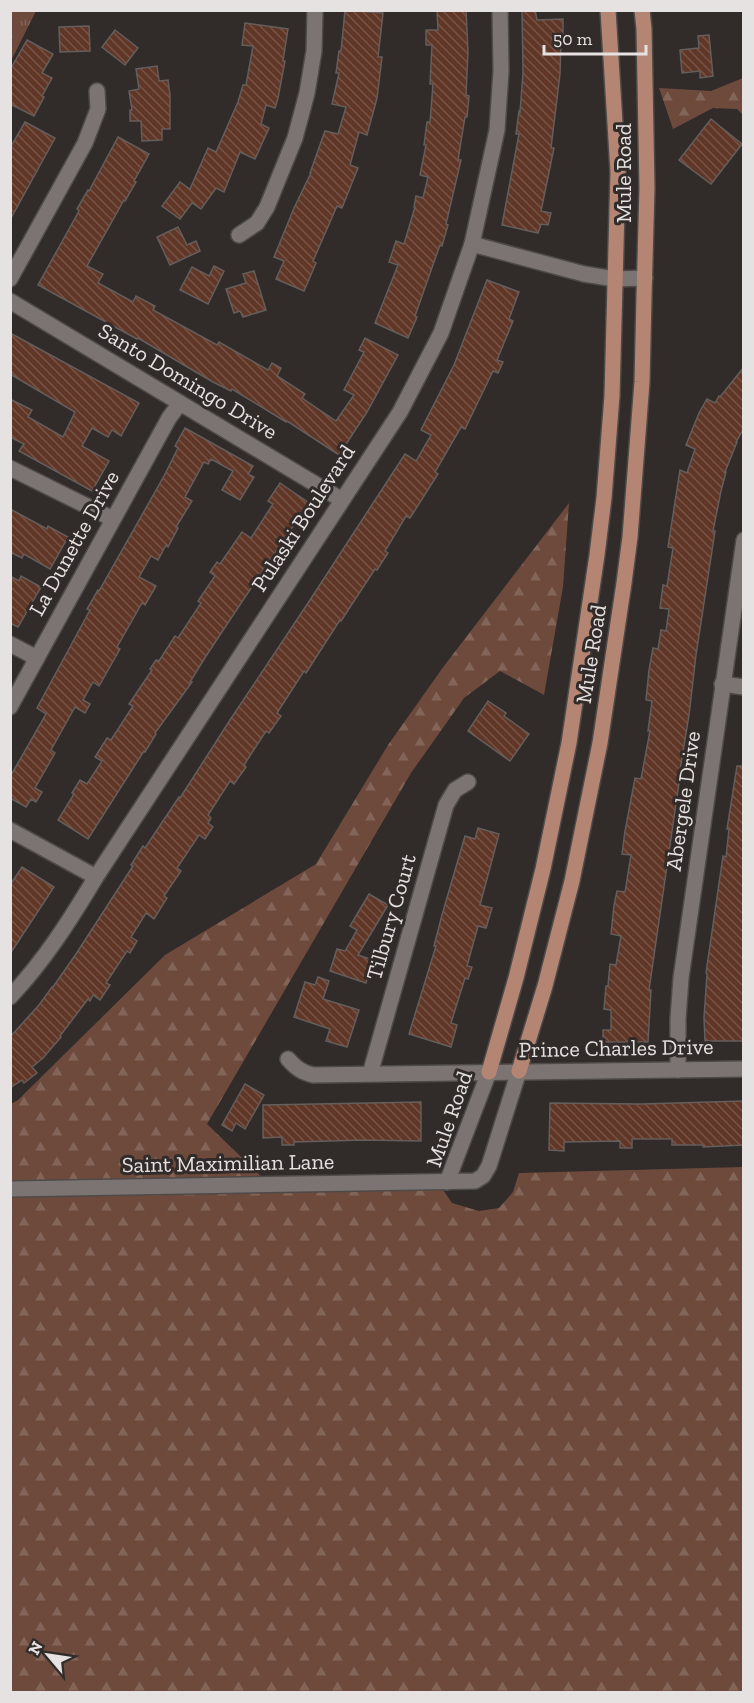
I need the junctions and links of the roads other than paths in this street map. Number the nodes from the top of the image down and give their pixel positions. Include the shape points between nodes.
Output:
1 (315, 10) edge
2 (500, 10) edge
3 (608, 10) edge
4 (642, 10) edge
5 (97, 91) dead end
6 (239, 235) dead end
7 (472, 244) junction
8 (645, 278) junction
9 (10, 279) edge
10 (615, 279) junction
11 (10, 301) edge
12 (180, 403) junction
13 (10, 468) edge
14 (342, 500) junction
15 (113, 519) junction
16 (744, 540) edge
17 (10, 644) edge
18 (37, 658) junction
19 (722, 684) junction
20 (744, 687) edge
21 (10, 707) edge
22 (468, 782) dead end
23 (10, 830) edge
24 (96, 877) junction
25 (10, 998) edge
26 (288, 1059) dead end
27 (744, 1069) edge
28 (678, 1070) junction
29 (519, 1071) junction
30 (489, 1072) junction
31 (370, 1074) junction
32 (447, 1182) junction
33 (10, 1189) edge

1 - 6 street via 314,51 295,138 267,207 257,223
2 - 7 street, Pulaski Boulevard via 497,130
3 - 10 main road, Mule Road via 618,172
4 - 8 main road, Mule Road via 647,178
5 - 9 street via 98,109 85,143
7 - 10 street
7 - 14 street, Pulaski Boulevard via 441,333 400,412
8 - 10 street
8 - 29 main road, Mule Road via 642,382 630,537 600,743 569,891
10 - 30 main road, Mule Road via 604,498 569,742 543,869
11 - 12 street, Santo Domingo Drive
12 - 14 street, Santo Domingo Drive
12 - 15 street, La Dunette Drive
13 - 15 street
14 - 24 street, Pulaski Boulevard
15 - 18 street, La Dunette Drive
16 - 19 street, Abergele Drive
17 - 18 street
18 - 21 street, La Dunette Drive
19 - 20 street
19 - 28 street, Abergele Drive via 681,978
22 - 31 street, Tilbury Court via 455,790 446,805
23 - 24 street
24 - 25 street, Pulaski Boulevard via 59,937
26 - 31 street, Prince Charles Drive via 296,1068 313,1075
27 - 28 street, Prince Charles Drive
28 - 29 street, Prince Charles Drive
29 - 30 street, Prince Charles Drive
29 - 32 street, Mule Road via 486,1172 475,1181
30 - 31 street, Prince Charles Drive
30 - 32 street, Mule Road
32 - 33 street, Saint Maximilian Lane

